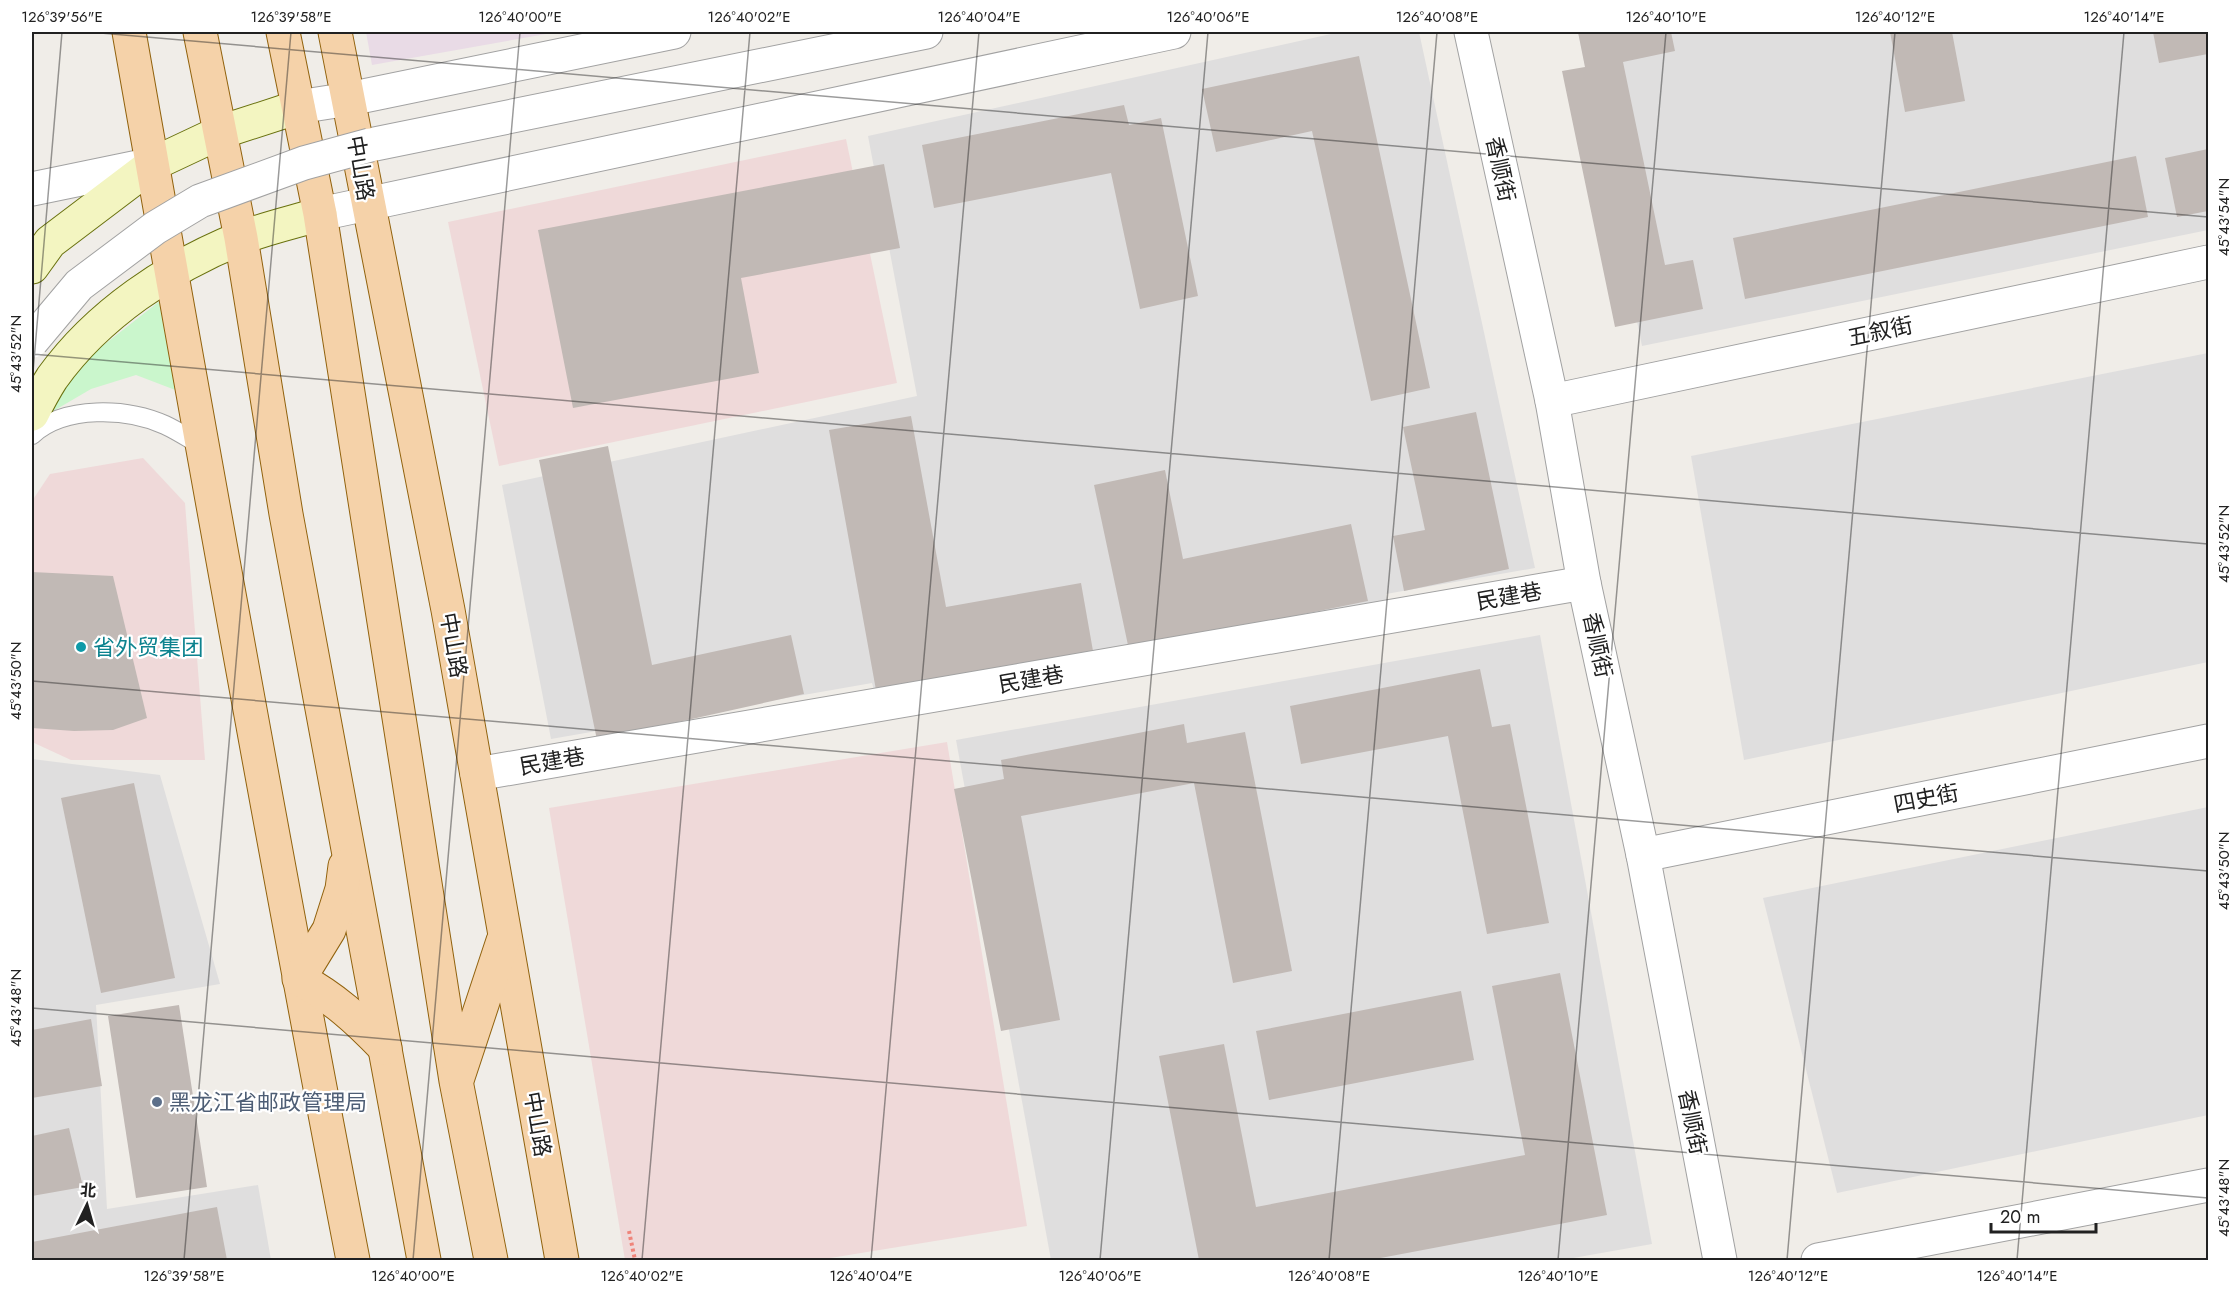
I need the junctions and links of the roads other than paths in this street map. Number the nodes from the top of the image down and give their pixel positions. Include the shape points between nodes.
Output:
1 (129, 32) edge
2 (200, 32) edge
3 (283, 32) edge
4 (335, 32) edge
5 (674, 32) edge
6 (926, 32) edge
7 (1174, 32) edge
8 (1471, 32) edge
9 (349, 99) junction
10 (298, 107) junction
11 (221, 132) junction
12 (153, 164) junction
13 (32, 189) edge
14 (368, 203) junction
15 (320, 214) junction
16 (242, 238) junction
17 (2208, 262) edge
18 (32, 267) edge
19 (172, 272) junction
20 (32, 342) edge
21 (1552, 401) junction
22 (32, 414) edge
23 (32, 435) edge
24 (202, 446) junction
25 (1584, 583) junction
26 (2208, 741) edge
27 (477, 774) junction
28 (347, 843) junction
29 (1643, 855) junction
30 (505, 936) junction
31 (299, 979) junction
32 (385, 1048) junction
33 (456, 1081) junction
34 (2208, 1185) edge
35 (353, 1260) edge
36 (424, 1260) edge
37 (491, 1260) edge
38 (562, 1260) edge
39 (1720, 1260) edge
40 (1818, 1260) edge

1 - 12 main road
2 - 11 main road
3 - 10 main road
4 - 9 main road, 中山路
5 - 9 street
6 - 20 street, bridge via 370,145 304,163 200,201 155,228 79,285
7 - 14 street
8 - 21 street, 香顺街
9 - 10 street
9 - 14 main road, 中山路
10 - 11 main road
10 - 15 main road
11 - 12 main road
11 - 16 main road
12 - 13 street
12 - 18 main road via 50,242
12 - 19 main road
14 - 15 street
14 - 27 main road, 中山路
15 - 16 main road
15 - 33 main road
16 - 19 main road
16 - 28 main road via 286,514
17 - 21 street, 五叙街
19 - 22 main road via 119,308 74,352 52,379
19 - 24 main road
21 - 25 street, 香顺街
23 - 24 lane via 61,418 112,413 164,425
24 - 31 main road
25 - 27 street, 民建巷
25 - 29 street, 香顺街
26 - 29 street, 四史街
27 - 30 main road, 中山路
28 - 31 main road via 342,889 329,930
28 - 32 main road
29 - 39 street, 香顺街
30 - 33 main road
30 - 38 main road, 中山路
31 - 32 main road via 326,994
31 - 35 main road
32 - 36 main road
33 - 37 main road
34 - 40 street

